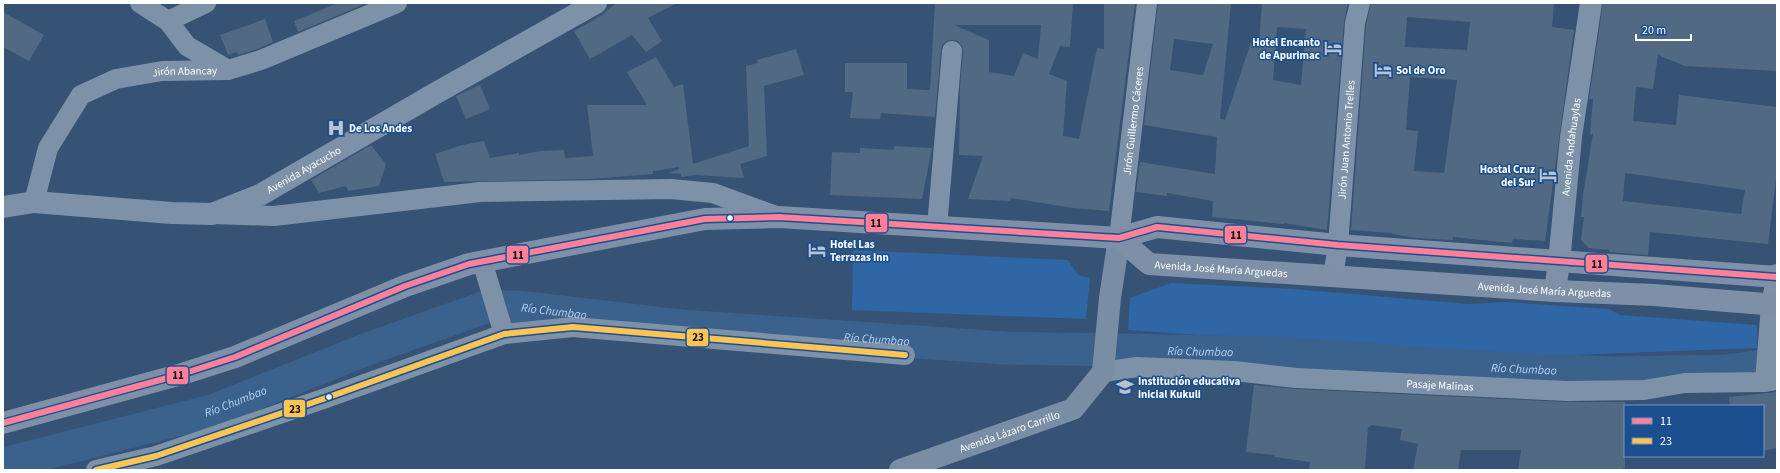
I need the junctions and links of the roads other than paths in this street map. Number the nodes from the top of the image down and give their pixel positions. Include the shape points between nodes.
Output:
1 (140, 3) edge
2 (206, 3) edge
3 (396, 3) edge
4 (596, 3) edge
5 (1147, 3) edge
6 (1360, 3) edge
7 (1590, 3) edge
8 (168, 21) junction
9 (952, 51) dead end
10 (228, 70) junction
11 (34, 202) junction
12 (3, 207) edge
13 (212, 214) junction
14 (779, 218) junction
15 (937, 227) junction
16 (1119, 238) junction
17 (1338, 245) junction
18 (482, 261) junction
19 (1560, 262) junction
20 (1777, 274) edge
21 (1333, 276) junction
22 (1777, 277) edge
23 (1555, 290) junction
24 (1774, 305) edge
25 (502, 328) junction
26 (905, 355) dead end
27 (1103, 369) junction
28 (1769, 380) edge
29 (3, 423) edge
30 (96, 470) edge
31 (900, 470) edge

1 - 8 street
2 - 8 street
3 - 10 street, Jirón Abancay via 260,60
4 - 13 street, Avenida Ayacucho via 436,92 260,195
5 - 16 street, Jirón Guillermo Cáceres
6 - 17 street, Jirón Juan Antonio Trelles via 1355,23
7 - 19 street, Avenida Andahuaylas via 1571,138
8 - 10 street via 187,46
9 - 15 street
10 - 11 street, Jirón Abancay via 162,71 116,79 81,95 48,148
11 - 12 street, Avenida Ayacucho
11 - 13 street, Avenida Ayacucho via 172,214
13 - 14 street via 274,216 480,192 671,190 713,193
14 - 15 highway
14 - 18 highway via 705,219
15 - 16 highway
16 - 17 highway via 1157,227
16 - 21 highway, Avenida José María Arguedas via 1149,264
16 - 27 main road
17 - 19 highway
17 - 21 street, Jirón Juan Antonio Trelles
18 - 25 street
18 - 29 highway via 437,274 235,357
19 - 22 highway
19 - 23 street, Avenida Andahuaylas
20 - 22 street
21 - 23 highway, Avenida José María Arguedas
22 - 24 street
23 - 24 highway, Avenida José María Arguedas
24 - 28 street via 1767,344
25 - 26 street via 574,327
25 - 30 street via 326,398 156,456
27 - 28 street, Pasaje Malinas via 1137,367 1234,371 1296,378 1567,391 1644,390 1685,383
27 - 31 main road, Avenida Lázaro Carrillo via 1074,409

